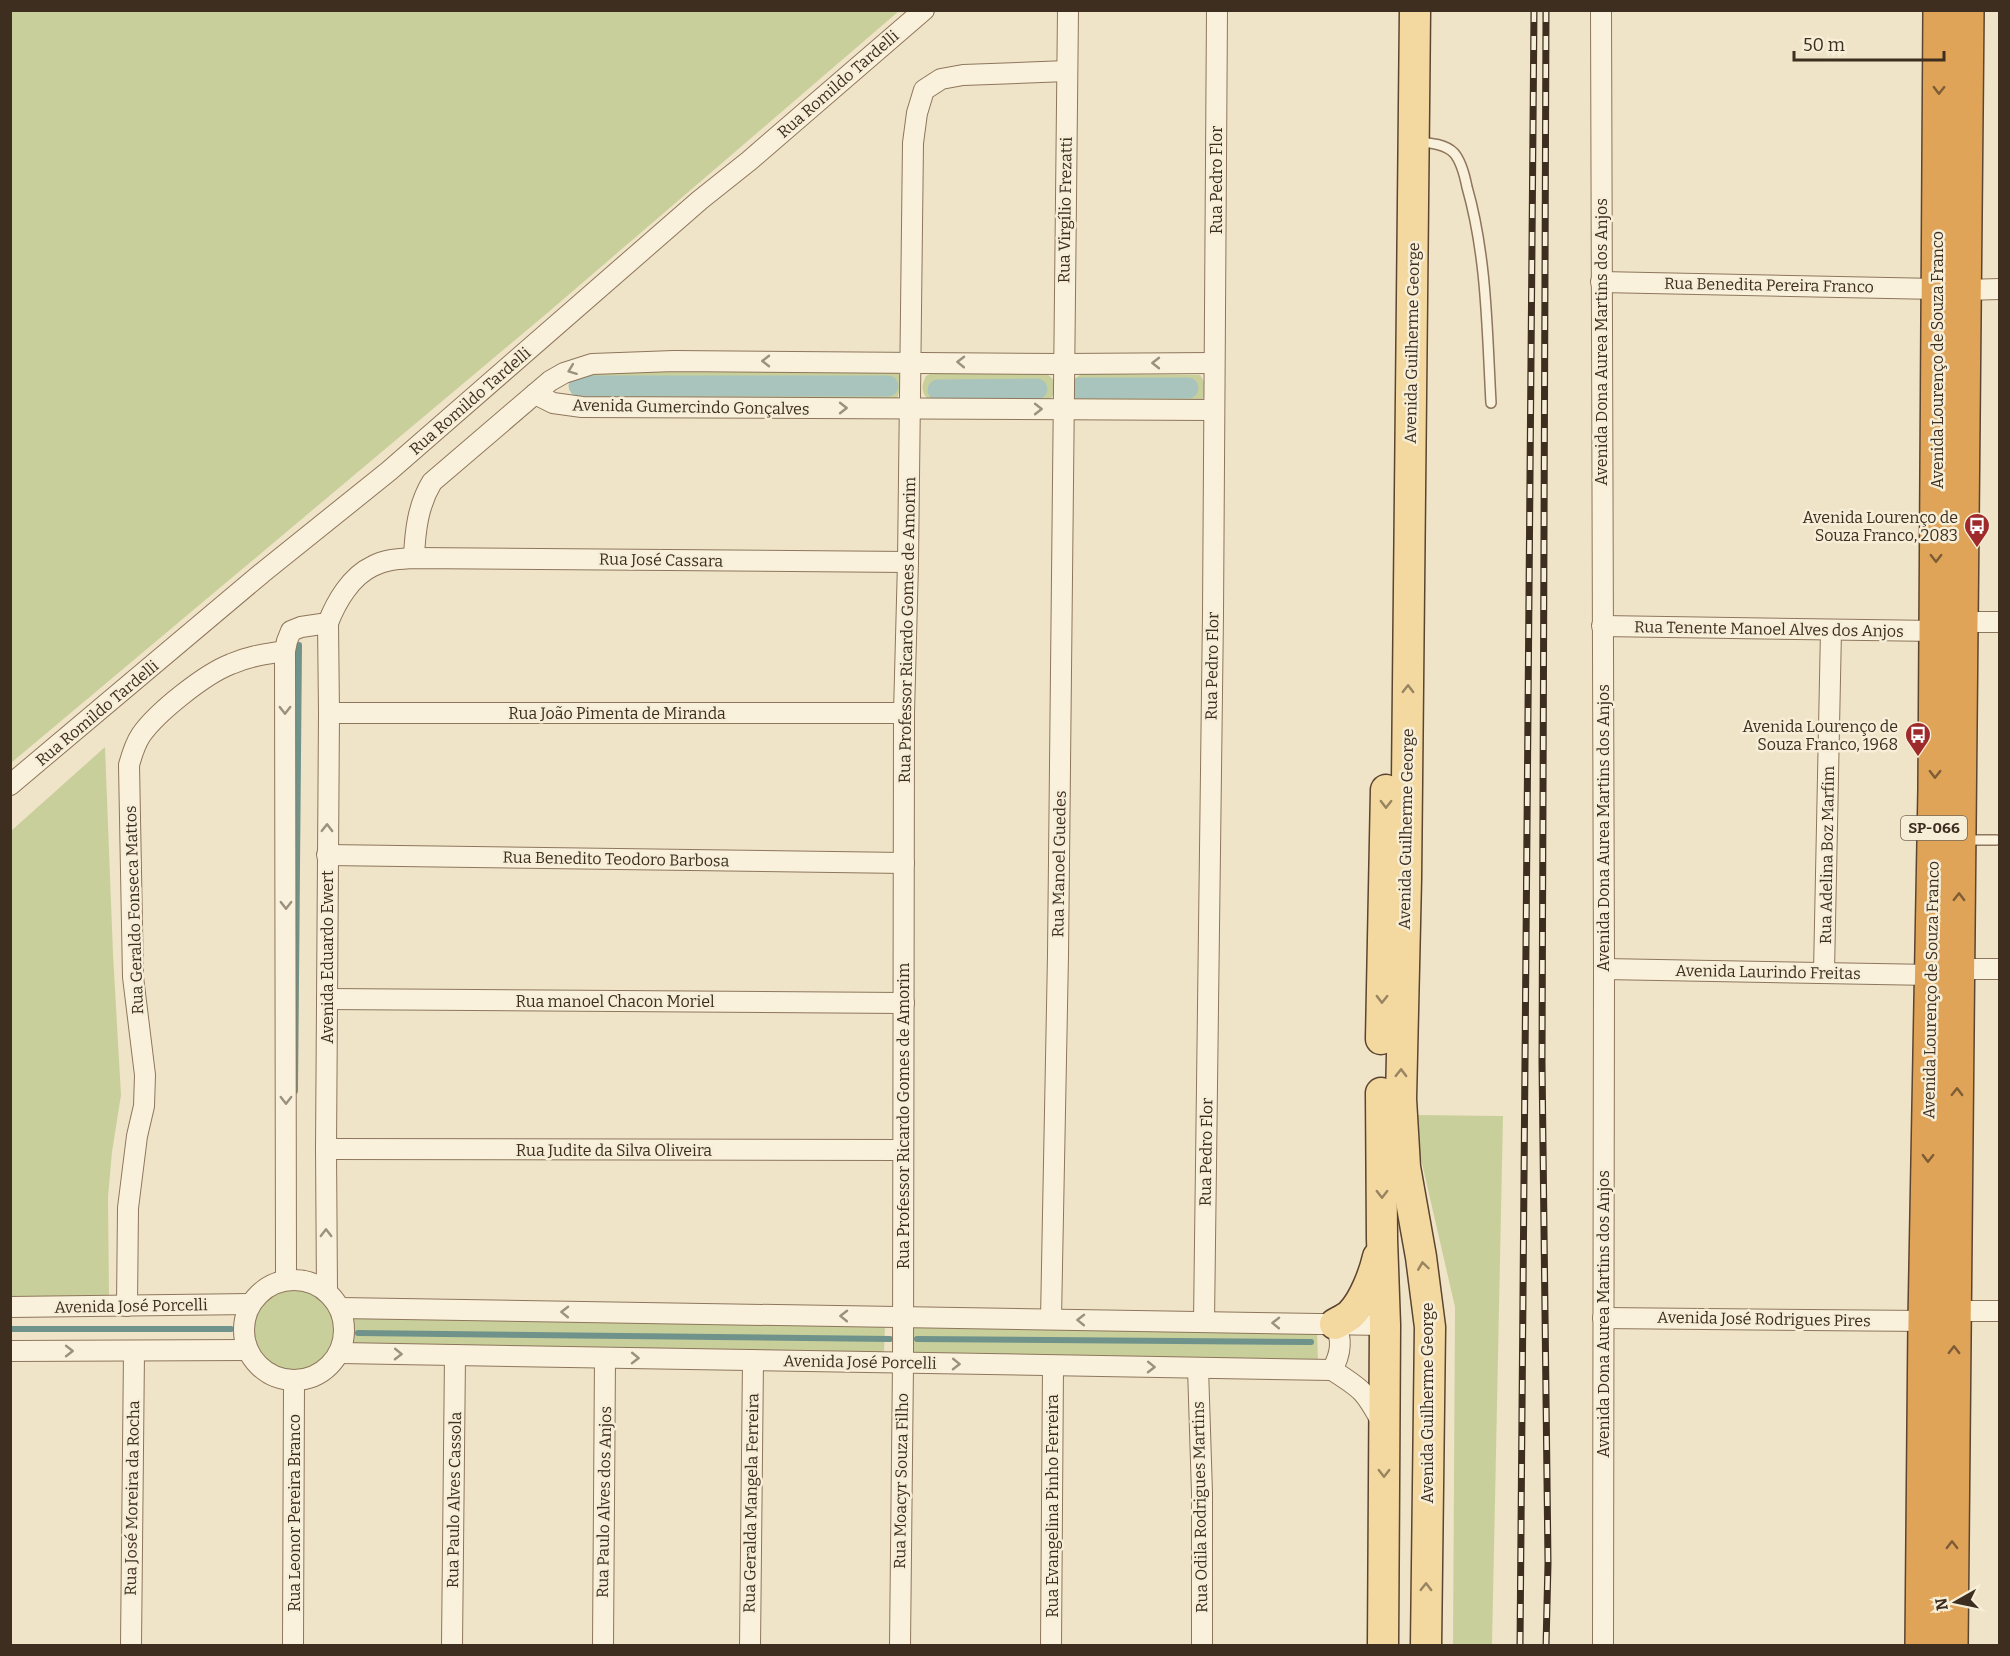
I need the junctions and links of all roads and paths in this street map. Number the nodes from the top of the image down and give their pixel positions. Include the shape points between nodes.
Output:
1 (924, 10) edge
2 (1068, 10) edge
3 (1217, 10) edge
4 (1398, 10) edge
5 (1415, 10) edge
6 (1602, 10) edge
7 (1940, 10) edge
8 (1967, 10) edge
9 (1067, 71) junction
10 (1414, 142) junction
11 (1601, 282) junction
12 (1951, 289) junction
13 (2000, 289) edge
14 (910, 362) junction
15 (1214, 363) junction
16 (1063, 364) junction
17 (535, 394) junction
18 (1491, 403) dead end
19 (909, 409) junction
20 (1064, 410) junction
21 (1214, 410) junction
22 (414, 558) junction
23 (908, 562) junction
24 (2000, 622) edge
25 (328, 623) junction
26 (1602, 626) junction
27 (1949, 627) junction
28 (1831, 630) junction
29 (285, 651) junction
30 (329, 713) junction
31 (904, 713) junction
32 (10, 785) edge
33 (1960, 840) junction
34 (1995, 840) dead end
35 (327, 855) junction
36 (904, 863) junction
37 (1604, 969) junction
38 (2000, 969) edge
39 (1824, 972) junction
40 (1945, 972) junction
41 (327, 999) junction
42 (904, 1004) junction
43 (326, 1149) junction
44 (903, 1150) junction
45 (1382, 1239) junction
46 (286, 1280) junction
47 (327, 1292) junction
48 (251, 1304) junction
49 (127, 1306) junction
50 (10, 1307) edge
51 (340, 1308) junction
52 (2000, 1311) edge
53 (1939, 1316) junction
54 (903, 1317) junction
55 (1603, 1318) junction
56 (1051, 1319) junction
57 (1204, 1322) junction
58 (1335, 1324) junction
59 (1385, 1325) junction
60 (248, 1350) junction
61 (10, 1351) edge
62 (134, 1351) junction
63 (340, 1353) junction
64 (455, 1355) junction
65 (605, 1358) junction
66 (753, 1360) junction
67 (903, 1363) junction
68 (1053, 1366) junction
69 (1198, 1368) junction
70 (1332, 1370) junction
71 (294, 1381) junction
72 (1428, 1426) junction
73 (1384, 1427) junction
74 (131, 1646) edge
75 (293, 1646) edge
76 (452, 1646) edge
77 (603, 1646) edge
78 (750, 1646) edge
79 (900, 1646) edge
80 (1052, 1646) edge
81 (1202, 1646) edge
82 (1383, 1646) edge
83 (1426, 1646) edge
84 (1603, 1646) edge
85 (1922, 1646) edge
86 (1951, 1646) edge

1 - 32 street, Rua Romildo Tardelli via 389,471
2 - 9 street, Rua Virgílio Frezatti
3 - 15 street, Rua Pedro Flor
4 -> 45 main road, Avenida Guilherme George via 1381,1046
5 - 10 main road, Avenida Guilherme George
6 - 11 street, Avenida Dona Aurea Martins dos Anjos
7 -> 12 highway, Avenida Lourenço de Souza Franco / SP-066
8 - 12 highway, Avenida Lourenço de Souza Franco / SP-066
9 - 14 street, Rua Professor Ricardo Gomes de Amorim via 963,75 941,79 924,90 913,143
9 - 16 street, Rua Virgílio Frezatti
10 - 18 lane via 1435,144 1454,153 1466,182 1482,261
72 -> 10 main road, Avenida Guilherme George via 1430,1327 1405,1167 1401,1099
11 - 12 street, Rua Benedita Pereira Franco
11 - 26 street, Avenida Dona Aurea Martins dos Anjos
12 - 13 street, Rua Benedita Pereira Franco
12 - 27 highway, Avenida Lourenço de Souza Franco / SP-066
16 -> 14 street, Avenida Gumercindo Gonçalves
14 -> 17 street, Avenida Gumercindo Gonçalves via 592,364 564,373
14 - 19 street, Rua Professor Ricardo Gomes de Amorim
15 -> 16 street, Avenida Gumercindo Gonçalves
15 - 21 street, Rua Pedro Flor
16 - 20 street, Rua Virgílio Frezatti
17 -> 19 street, Avenida Gumercindo Gonçalves via 553,403 582,407
17 - 22 street via 432,482 418,518
19 -> 20 street, Avenida Gumercindo Gonçalves
19 - 23 street, Rua Professor Ricardo Gomes de Amorim
20 - 21 street, Avenida Gumercindo Gonçalves
20 - 56 street, Rua Manoel Guedes
21 - 57 street, Rua Pedro Flor
22 - 23 street, Rua José Cassara
22 - 25 street, Rua José Cassara via 371,566 339,598
23 - 31 street, Rua Professor Ricardo Gomes de Amorim
24 - 27 street, Rua Tenente Manoel Alves dos Anjos
25 - 29 street via 291,631
25 - 30 street, Avenida Eduardo Ewert
26 - 28 street, Rua Tenente Manoel Alves dos Anjos
26 - 37 street, Avenida Dona Aurea Martins dos Anjos
27 - 28 street, Rua Tenente Manoel Alves dos Anjos
27 - 33 highway, Avenida Lourenço de Souza Franco / SP-066
27 -> 40 highway, Avenida Lourenço de Souza Franco / SP-066
28 - 39 street, Rua Adelina Boz Marfim
29 -> 46 street
29 - 49 street, Rua Geraldo Fonseca Mattos via 248,657 214,672 142,733 129,765 133,977 146,1075 128,1208
30 - 31 street, Rua João Pimenta de Miranda
35 -> 30 street, Avenida Eduardo Ewert
31 - 36 street, Rua Professor Ricardo Gomes de Amorim
33 - 34 lane
40 -> 33 highway, Avenida Lourenço de Souza Franco / SP-066
35 - 36 street, Rua Benedito Teodoro Barbosa
35 - 41 street, Avenida Eduardo Ewert
36 - 42 street, Rua Professor Ricardo Gomes de Amorim
37 - 39 street, Avenida Laurindo Freitas
37 - 55 street, Avenida Dona Aurea Martins dos Anjos
38 - 40 street, Avenida Laurindo Freitas
39 - 40 street, Avenida Laurindo Freitas
40 - 53 highway, Avenida Lourenço de Souza Franco / SP-066
41 - 42 street, Rua manoel Chacon Moriel
41 - 43 street, Avenida Eduardo Ewert
42 - 44 street, Rua Professor Ricardo Gomes de Amorim
43 - 44 street, Rua Judite da Silva Oliveira
47 -> 43 street, Avenida Eduardo Ewert
44 - 54 street, Rua Professor Ricardo Gomes de Amorim
45 - 58 main road via 1375,1270 1358,1304 1350,1316
45 - 59 main road, Avenida Guilherme George
46 - 47 street via 314,1284
46 - 48 street via 260,1293
47 - 51 street
48 - 49 street, Avenida José Porcelli
48 - 60 street via 244,1329
49 - 50 street, Avenida José Porcelli
54 -> 51 street
51 - 63 street via 345,1336
52 - 53 street, Avenida José Rodrigues Pires
53 - 55 street, Avenida José Rodrigues Pires
53 - 85 highway, Avenida Lourenço de Souza Franco / SP-066
86 -> 53 highway, Avenida Lourenço de Souza Franco / SP-066
54 - 56 street
54 - 67 street, Rua Moacyr Souza Filho
55 - 84 street, Avenida Dona Aurea Martins dos Anjos
57 -> 56 street
58 -> 57 street
58 - 59 street
58 - 70 street via 1341,1342
59 - 72 main road via 1410,1324 1418,1335
59 - 73 main road, Avenida Guilherme George
60 - 62 street
60 - 71 street via 261,1368 277,1378
61 -> 62 street
62 - 74 street, Rua José Moreira da Rocha
63 -> 64 street, Avenida José Porcelli
63 - 71 street via 319,1375
64 - 65 street, Avenida José Porcelli
64 - 76 street, Rua Paulo Alves Cassola
65 -> 66 street, Avenida José Porcelli
65 - 77 street, Rua Paulo Alves dos Anjos
66 - 67 street, Avenida José Porcelli
66 - 78 street, Rua Geralda Mangela Ferreira
67 -> 68 street, Avenida José Porcelli
67 - 79 street, Rua Moacyr Souza Filho
68 -> 69 street, Avenida José Porcelli
68 - 80 street, Rua Evangelina Pinho Ferreira
69 - 70 street, Avenida José Porcelli
69 - 81 street, Rua Odila Rodrigues Martins
70 - 73 street via 1359,1387
71 - 75 street, Rua Leonor Pereira Branco
83 -> 72 main road, Avenida Guilherme George
73 -> 82 main road, Avenida Guilherme George

